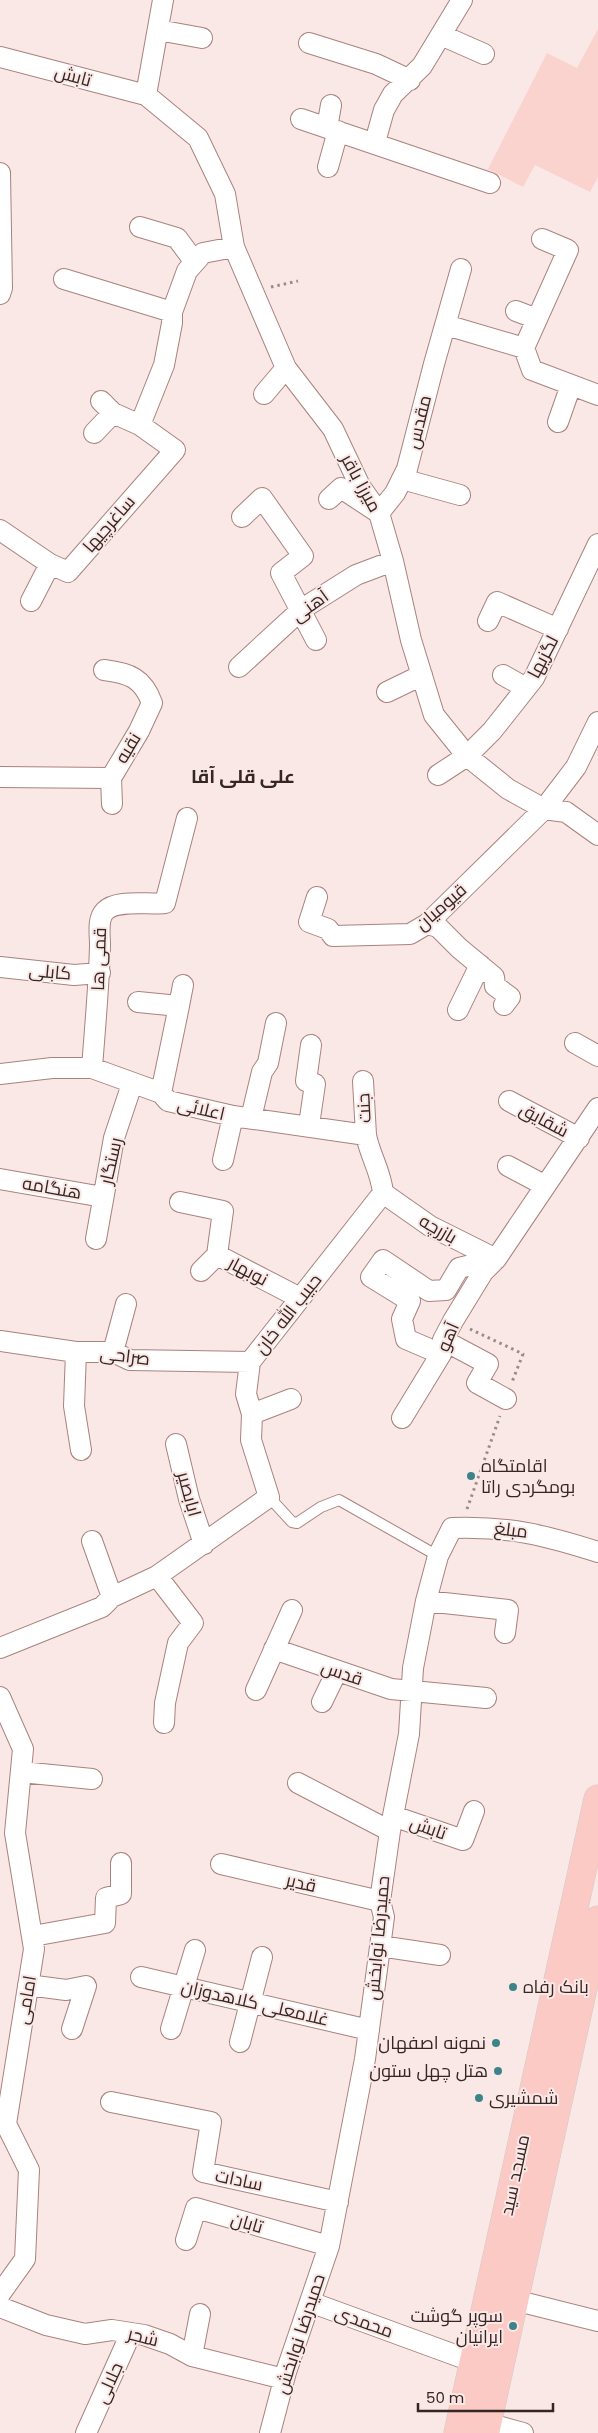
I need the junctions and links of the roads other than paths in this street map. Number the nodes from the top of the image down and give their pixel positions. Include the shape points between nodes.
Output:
1 (163, 0) edge
2 (462, 0) edge
3 (158, 30) junction
4 (441, 35) junction
5 (202, 38) dead end
6 (309, 43) dead end
7 (484, 54) dead end
8 (1, 60) edge
9 (410, 80) junction
10 (146, 95) junction
11 (331, 105) dead end
12 (301, 119) dead end
13 (333, 130) junction
14 (375, 142) junction
15 (328, 167) dead end
16 (0, 174) edge
17 (490, 182) dead end
18 (140, 227) dead end
19 (542, 239) dead end
20 (234, 248) junction
21 (194, 262) junction
22 (461, 269) dead end
23 (64, 279) dead end
24 (0, 294) edge
25 (516, 311) dead end
26 (172, 312) junction
27 (537, 319) junction
28 (446, 325) junction
29 (524, 348) junction
30 (286, 368) junction
31 (571, 385) junction
32 (596, 389) edge
33 (264, 394) dead end
34 (558, 422) dead end
35 (140, 425) junction
36 (94, 433) dead end
37 (402, 479) junction
38 (460, 495) dead end
39 (329, 499) dead end
40 (379, 514) junction
41 (242, 517) dead end
42 (0, 529) edge
43 (598, 544) edge
44 (393, 561) junction
45 (50, 564) junction
46 (31, 601) dead end
47 (302, 609) junction
48 (488, 620) dead end
49 (558, 629) junction
50 (316, 640) dead end
51 (239, 667) dead end
52 (104, 670) dead end
53 (422, 675) junction
54 (503, 675) dead end
55 (526, 688) junction
56 (387, 692) dead end
57 (597, 728) edge
58 (467, 756) junction
59 (438, 776) dead end
60 (0, 777) edge
61 (111, 778) junction
62 (112, 804) dead end
63 (544, 809) junction
64 (187, 818) dead end
65 (598, 835) edge
66 (317, 897) dead end
67 (427, 924) junction
68 (480, 965) junction
69 (0, 967) edge
70 (100, 973) junction
71 (183, 986) dead end
72 (138, 1002) dead end
73 (504, 1005) dead end
74 (179, 1006) junction
75 (458, 1010) dead end
76 (276, 1023) dead end
77 (575, 1043) dead end
78 (311, 1045) dead end
79 (598, 1056) edge
80 (92, 1068) junction
81 (0, 1074) edge
82 (363, 1081) dead end
83 (132, 1084) junction
84 (161, 1094) junction
85 (509, 1101) dead end
86 (598, 1108) edge
87 (242, 1117) junction
88 (309, 1125) junction
89 (366, 1135) junction
90 (580, 1138) junction
91 (223, 1160) dead end
92 (508, 1166) dead end
93 (0, 1179) edge
94 (383, 1184) junction
95 (544, 1185) junction
96 (103, 1197) junction
97 (180, 1202) dead end
98 (96, 1239) dead end
99 (218, 1254) junction
100 (496, 1259) junction
101 (200, 1271) dead end
102 (300, 1298) junction
103 (126, 1304) dead end
104 (0, 1341) edge
105 (442, 1347) junction
106 (76, 1352) junction
107 (113, 1352) junction
108 (250, 1362) junction
109 (291, 1399) dead end
110 (506, 1400) dead end
111 (252, 1414) junction
112 (402, 1418) dead end
113 (176, 1444) dead end
114 (81, 1450) dead end
115 (269, 1497) junction
116 (92, 1541) dead end
117 (204, 1544) junction
118 (598, 1552) edge
119 (438, 1556) junction
120 (157, 1576) junction
121 (112, 1597) junction
122 (426, 1601) junction
123 (292, 1610) dead end
124 (505, 1633) dead end
125 (0, 1648) edge
126 (274, 1649) junction
127 (336, 1670) junction
128 (256, 1690) dead end
129 (412, 1692) junction
130 (0, 1697) edge
131 (486, 1698) dead end
132 (322, 1702) dead end
133 (164, 1723) dead end
134 (21, 1772) junction
135 (92, 1779) dead end
136 (298, 1783) dead end
137 (598, 1799) edge
138 (474, 1811) dead end
139 (391, 1823) junction
140 (122, 1863) dead end
141 (222, 1864) dead end
142 (380, 1901) junction
143 (598, 1920) edge
144 (33, 1936) junction
145 (380, 1946) junction
146 (195, 1950) dead end
147 (440, 1955) dead end
148 (262, 1957) dead end
149 (142, 1977) dead end
150 (28, 1984) junction
151 (184, 1986) junction
152 (591, 1989) edge
153 (251, 2002) junction
154 (171, 2028) dead end
155 (72, 2029) dead end
156 (369, 2030) junction
157 (240, 2042) dead end
158 (111, 2102) dead end
159 (3, 2123) edge
160 (338, 2202) junction
161 (186, 2240) dead end
162 (329, 2246) junction
163 (0, 2294) edge
164 (514, 2300) junction
165 (310, 2302) junction
166 (0, 2307) edge
167 (200, 2314) dead end
168 (598, 2321) edge
169 (131, 2333) junction
170 (192, 2356) junction
171 (474, 2362) junction
172 (284, 2379) junction
173 (486, 2428) edge
174 (86, 2433) edge
175 (270, 2433) edge
176 (458, 2433) edge
177 (523, 2433) edge

1 - 3 street
2 - 4 street
3 - 5 street
3 - 10 street
4 - 7 street
4 - 9 street
6 - 9 street via 376,64
8 - 10 street, تابش
9 - 14 street via 393,94 384,110
10 - 20 street, میرزا باقر via 198,138 225,194
11 - 13 street
12 - 13 street
13 - 14 street
13 - 15 street
14 - 17 street
16 - 24 street
18 - 21 street via 177,238
19 - 27 street via 568,250
20 - 21 street via 203,253
20 - 30 street, میرزا باقر
21 - 26 street via 187,271
22 - 28 street, مقدس
23 - 26 street
25 - 27 street
26 - 35 street via 164,365
27 - 29 street
28 - 29 street
28 - 37 street, مقدس
29 - 31 street via 532,370
30 - 33 street
30 - 40 street, میرزا باقر via 333,429 360,486
31 - 32 street
31 - 34 street
35 - 36 street, ساغرچیها via 107,407
35 - 45 street, ساغرچیها via 175,450 68,572
37 - 38 street
37 - 40 street, مقدس via 396,493
39 - 40 street via 341,488
40 - 44 street, میرزا باقر
41 - 47 street via 262,498 303,556 281,573
42 - 45 street, ساغرچیها
43 - 49 street, لگزیها
44 - 47 street, آهنی via 356,575
44 - 53 street, میرزا باقر
45 - 46 street
47 - 50 street
47 - 51 street, آهنی
48 - 49 street via 498,602
49 - 55 street, لگزیها
52 - 61 street, نقیه via 127,673 147,689 152,703 140,731
53 - 56 street
53 - 58 street, میرزا باقر via 434,715
54 - 55 street
55 - 58 street, لگزیها
57 - 63 street, قیومیان via 576,767
58 - 59 street, لگزیها
58 - 63 street, میرزا باقر via 508,789
60 - 61 street, نقیه
61 - 62 street
63 - 65 street, میرزا باقر via 566,812
63 - 67 street, قیومیان
64 - 70 street, قمی ها via 165,903 120,903 105,911 100,921
66 - 67 street, قیومیان via 310,922 328,929 333,936 410,934
67 - 68 street via 438,927
68 - 73 street via 494,977 495,986 510,997
68 - 75 street
69 - 70 street, کابلی via 74,975
70 - 80 street, قمی ها
71 - 74 street
72 - 74 street
74 - 84 street
76 - 87 street via 268,1063
77 - 79 street
78 - 88 street via 306,1081 315,1084
80 - 81 street, اعلائی via 52,1068
80 - 83 street, اعلائی
82 - 89 street, جنت
83 - 84 street, اعلائی
83 - 96 street, رستگار via 114,1138
84 - 87 street, اعلائی via 168,1101
85 - 90 street, شقایق
86 - 90 street, آهو
87 - 88 street, اعلائی
87 - 91 street
88 - 89 street, اعلائی
89 - 94 street
90 - 95 street, آهو
92 - 95 street
93 - 96 street, هنگامه
94 - 100 street, بازرچه via 430,1226
94 - 102 street, حبیب الله خان
95 - 100 street, آهو
96 - 98 street, رستگار
97 - 99 street via 223,1210
99 - 101 street, نوبهار
99 - 102 street, نوبهار
100 - 105 street, آهو via 483,1272
100 - 105 street via 459,1268 446,1290 429,1291 383,1260 371,1277 410,1301 402,1319 406,1339
102 - 108 street, حبیب الله خان
103 - 107 street
104 - 106 street, صراحی
105 - 110 street via 488,1364 477,1383
105 - 112 street, آهو
106 - 107 street, صراحی
106 - 114 street via 74,1406
107 - 108 street, صراحی via 130,1360
108 - 111 street, حبیب الله خان via 246,1394
109 - 111 street
111 - 115 street, حبیب الله خان via 251,1440
113 - 117 street, ابابصیر
115 - 117 street
115 - 119 lane via 292,1522 298,1523 321,1507 339,1500
116 - 121 street
117 - 120 street
118 - 119 street, مبلغ via 540,1534 488,1527 452,1528
119 - 122 street, حمیدرضا نوابخش
120 - 121 street
120 - 133 street via 192,1623 178,1643
121 - 125 street via 102,1607
122 - 124 street via 508,1610
122 - 129 street, حمیدرضا نوابخش via 413,1668
123 - 126 street
126 - 127 street, قدس
126 - 128 street
127 - 129 street, قدس via 391,1689
127 - 132 street
129 - 131 street, قدس
129 - 139 street, حمیدرضا نوابخش via 409,1734
130 - 134 street, امامی via 22,1749
134 - 135 street
134 - 144 street, امامی via 15,1833
136 - 139 street
137 - 171 main road, مسجد سید
138 - 139 street, تابش via 463,1840
139 - 142 street, حمیدرضا نوابخش
140 - 144 street via 121,1894 106,1898 105,1923
141 - 142 street, قدیر
142 - 145 street, حمیدرضا نوابخش via 384,1917
143 - 152 main road, مسجد سید
144 - 150 street, امامی
145 - 147 street
145 - 156 street, حمیدرضا نوابخش
146 - 151 street
148 - 153 street
149 - 151 street, غلامعلی کلاهدوزان
150 - 155 street via 66,1990 86,1986
150 - 159 street, امامی
151 - 153 street, غلامعلی کلاهدوزان
151 - 154 street
152 - 164 main road, مسجد سید
153 - 156 street, غلامعلی کلاهدوزان
153 - 157 street
156 - 160 street, حمیدرضا نوابخش
158 - 160 street, سادات via 211,2122 202,2172
159 - 163 street, امامی via 29,2170 25,2259
160 - 162 street, حمیدرضا نوابخش
161 - 162 street, تابان via 196,2208
162 - 165 street, حمیدرضا نوابخش
164 - 168 street
164 - 173 main road, مسجد سید
165 - 171 street, محمدی
165 - 172 street, حمیدرضا نوابخش
166 - 169 street, شجر via 46,2325 85,2334 112,2330
167 - 170 street
169 - 170 street, شجر via 170,2344
169 - 174 street, جلالی
170 - 172 street, شجر
171 - 176 main road, مسجد سید
172 - 175 street, حمیدرضا نوابخش
173 - 177 street

